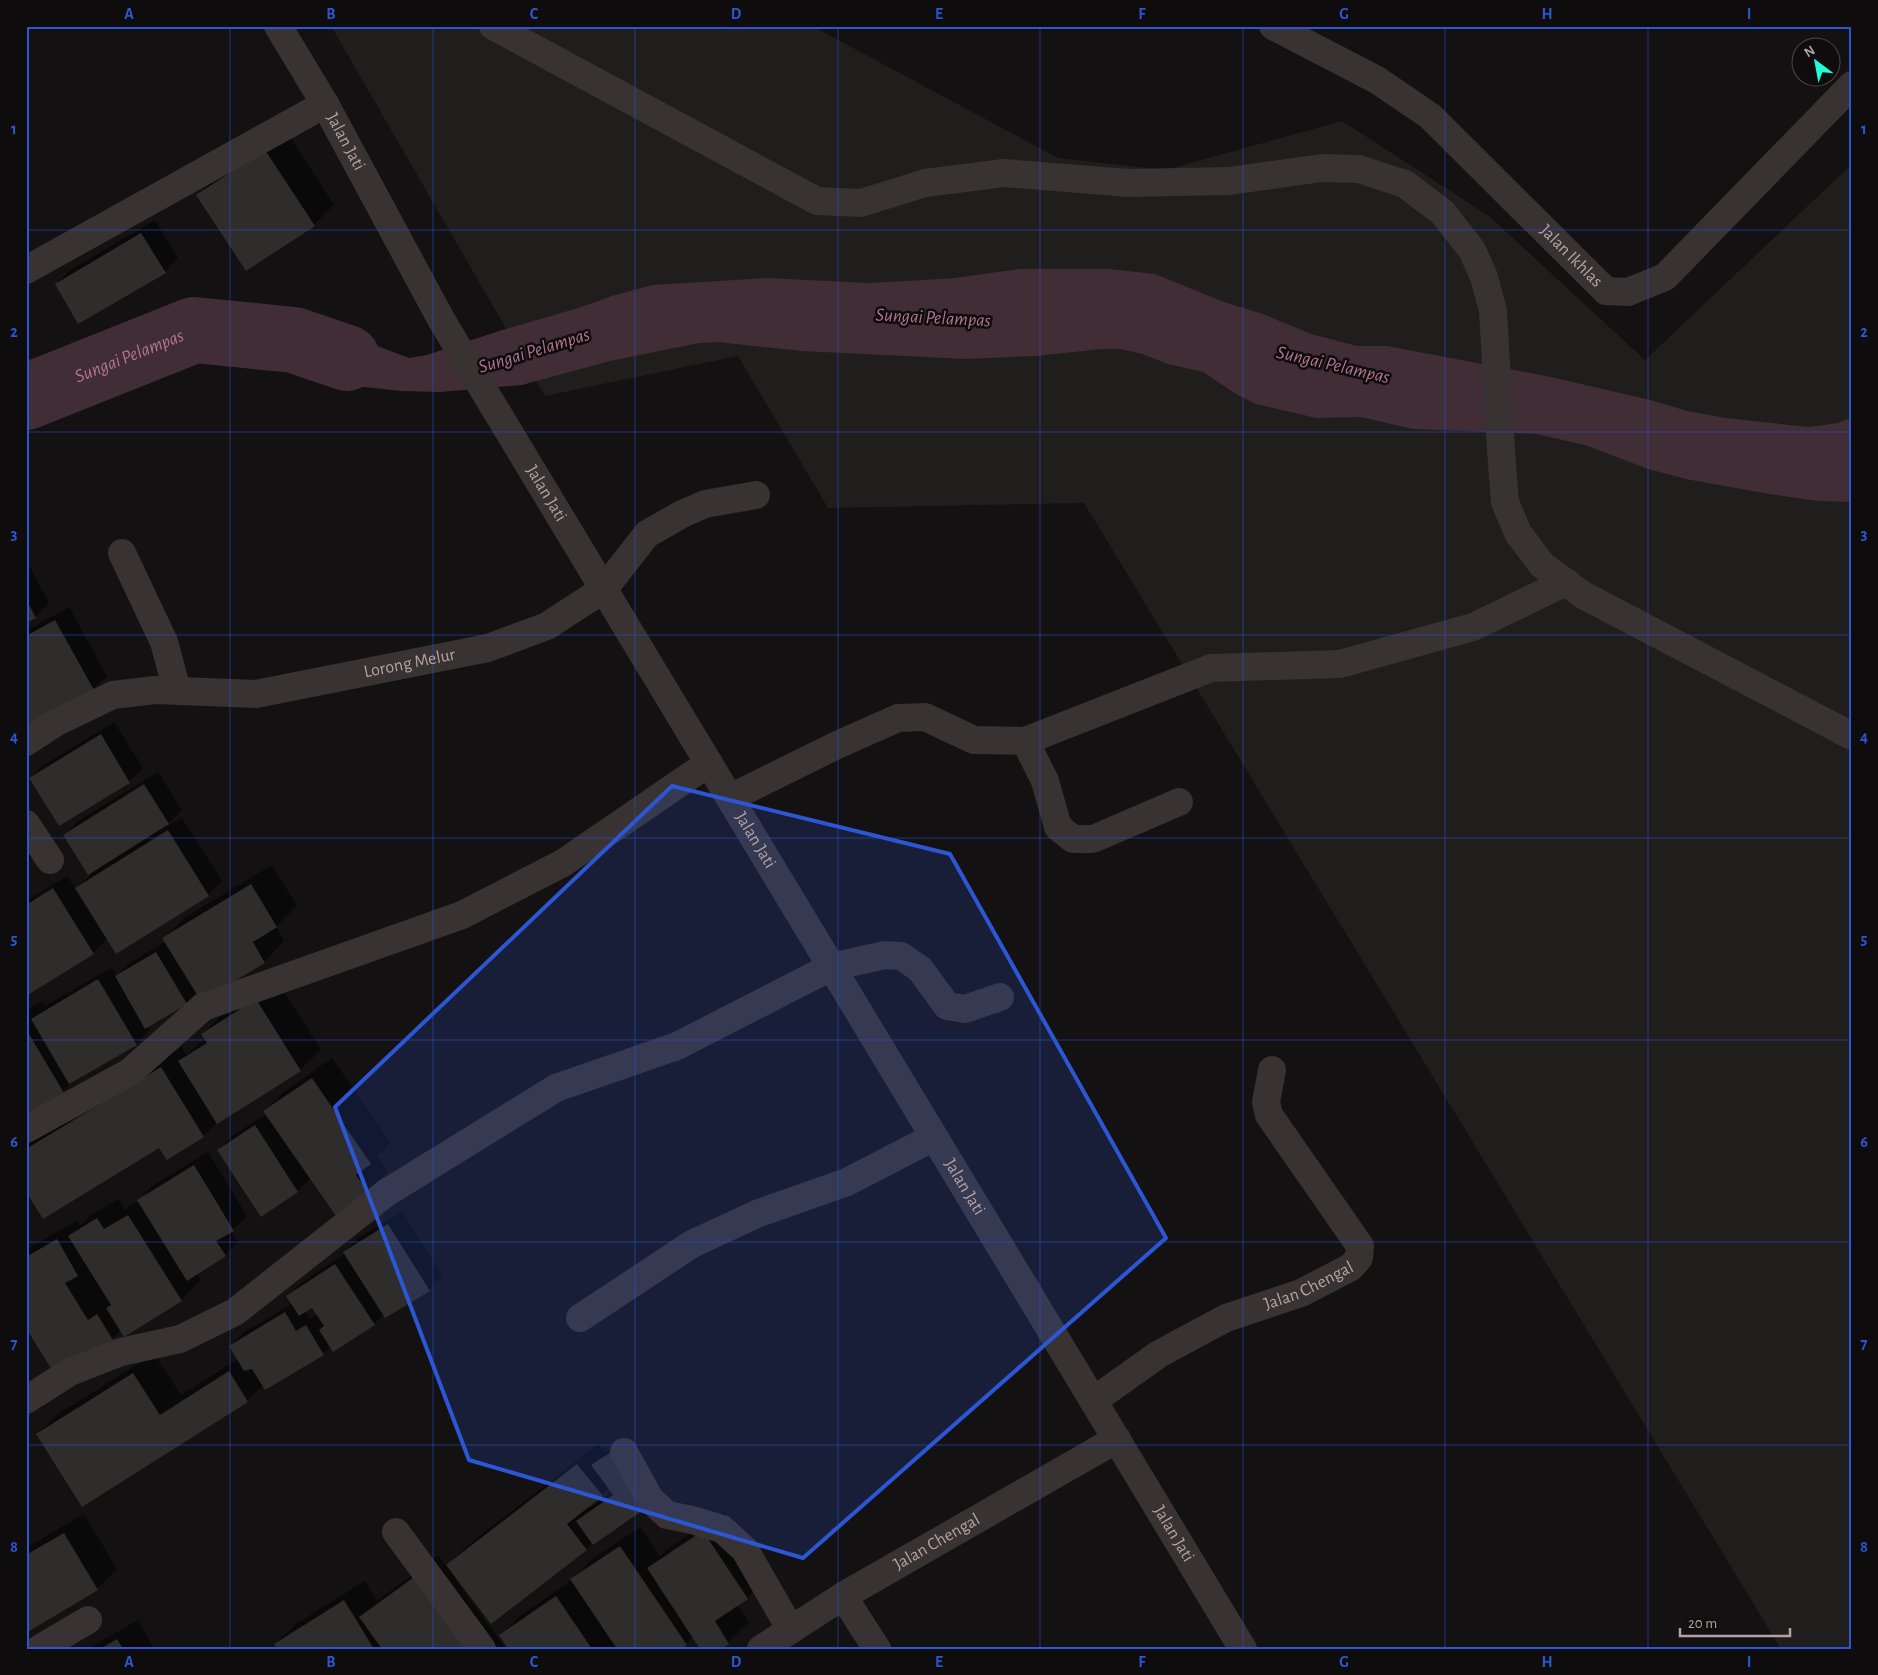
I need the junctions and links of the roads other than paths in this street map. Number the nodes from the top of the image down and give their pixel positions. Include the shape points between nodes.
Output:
1 (278, 26) edge
2 (493, 26) edge
3 (1273, 26) edge
4 (1852, 85) edge
5 (325, 104) junction
6 (26, 270) edge
7 (756, 494) dead end
8 (122, 553) dead end
9 (1566, 582) junction
10 (604, 590) junction
11 (177, 690) junction
12 (1852, 736) edge
13 (1025, 740) junction
14 (26, 742) edge
15 (709, 763) junction
16 (730, 798) junction
17 (1179, 802) dead end
18 (26, 824) edge
19 (50, 860) dead end
20 (831, 967) junction
21 (1000, 997) dead end
22 (1272, 1070) dead end
23 (26, 1129) edge
24 (934, 1137) junction
25 (580, 1318) dead end
26 (26, 1400) edge
27 (1093, 1401) junction
28 (1117, 1440) junction
29 (624, 1452) dead end
30 (396, 1532) dead end
31 (843, 1596) junction
32 (88, 1620) dead end
33 (791, 1630) junction
34 (39, 1649) edge
35 (482, 1649) edge
36 (761, 1649) edge
37 (877, 1649) edge
38 (1243, 1649) edge

1 - 5 street, Jalan Jati
2 - 9 street via 817,201 861,203 925,183 1004,173 1129,183 1229,180 1322,168 1359,169 1405,184 1443,213 1472,250 1484,277 1493,311 1505,502 1518,533 1542,564
3 - 4 street, Jalan Ikhlas via 1377,80 1430,116 1606,291 1628,292 1665,277
5 - 6 street
5 - 10 street, Jalan Jati via 442,321
7 - 10 street, Lorong Melur via 705,504 647,534
8 - 11 street via 164,642
9 - 12 street via 1583,596
9 - 13 street via 1473,627 1340,664 1212,668
10 - 11 street, Lorong Melur via 547,626 488,648 256,694
10 - 15 street, Jalan Jati
11 - 14 street, Lorong Melur via 113,695 55,723
13 - 16 street via 974,740 926,717 898,718
13 - 17 street via 1045,781 1058,826 1073,839 1093,839
15 - 16 street, Jalan Jati
15 - 23 street via 563,863 462,916 203,1007 130,1072
16 - 20 street, Jalan Jati
18 - 19 street
20 - 21 street via 885,955 901,956 920,969 947,1006 965,1009
20 - 24 street, Jalan Jati
20 - 26 street via 677,1046 556,1088 386,1192 235,1312 180,1339 121,1352 70,1372
22 - 27 street, Jalan Chengal via 1266,1102 1270,1115 1360,1246 1359,1258 1351,1267 1301,1293 1226,1318 1159,1354
24 - 25 street via 847,1182 759,1213 692,1244
24 - 27 street, Jalan Jati
27 - 28 street, Jalan Jati
28 - 31 street, Jalan Chengal
28 - 38 street, Jalan Jati
29 - 33 street via 650,1499 667,1515 722,1529 745,1550
30 - 35 street
31 - 33 street, Jalan Chengal
31 - 37 street
32 - 34 street
33 - 36 street, Jalan Chengal

